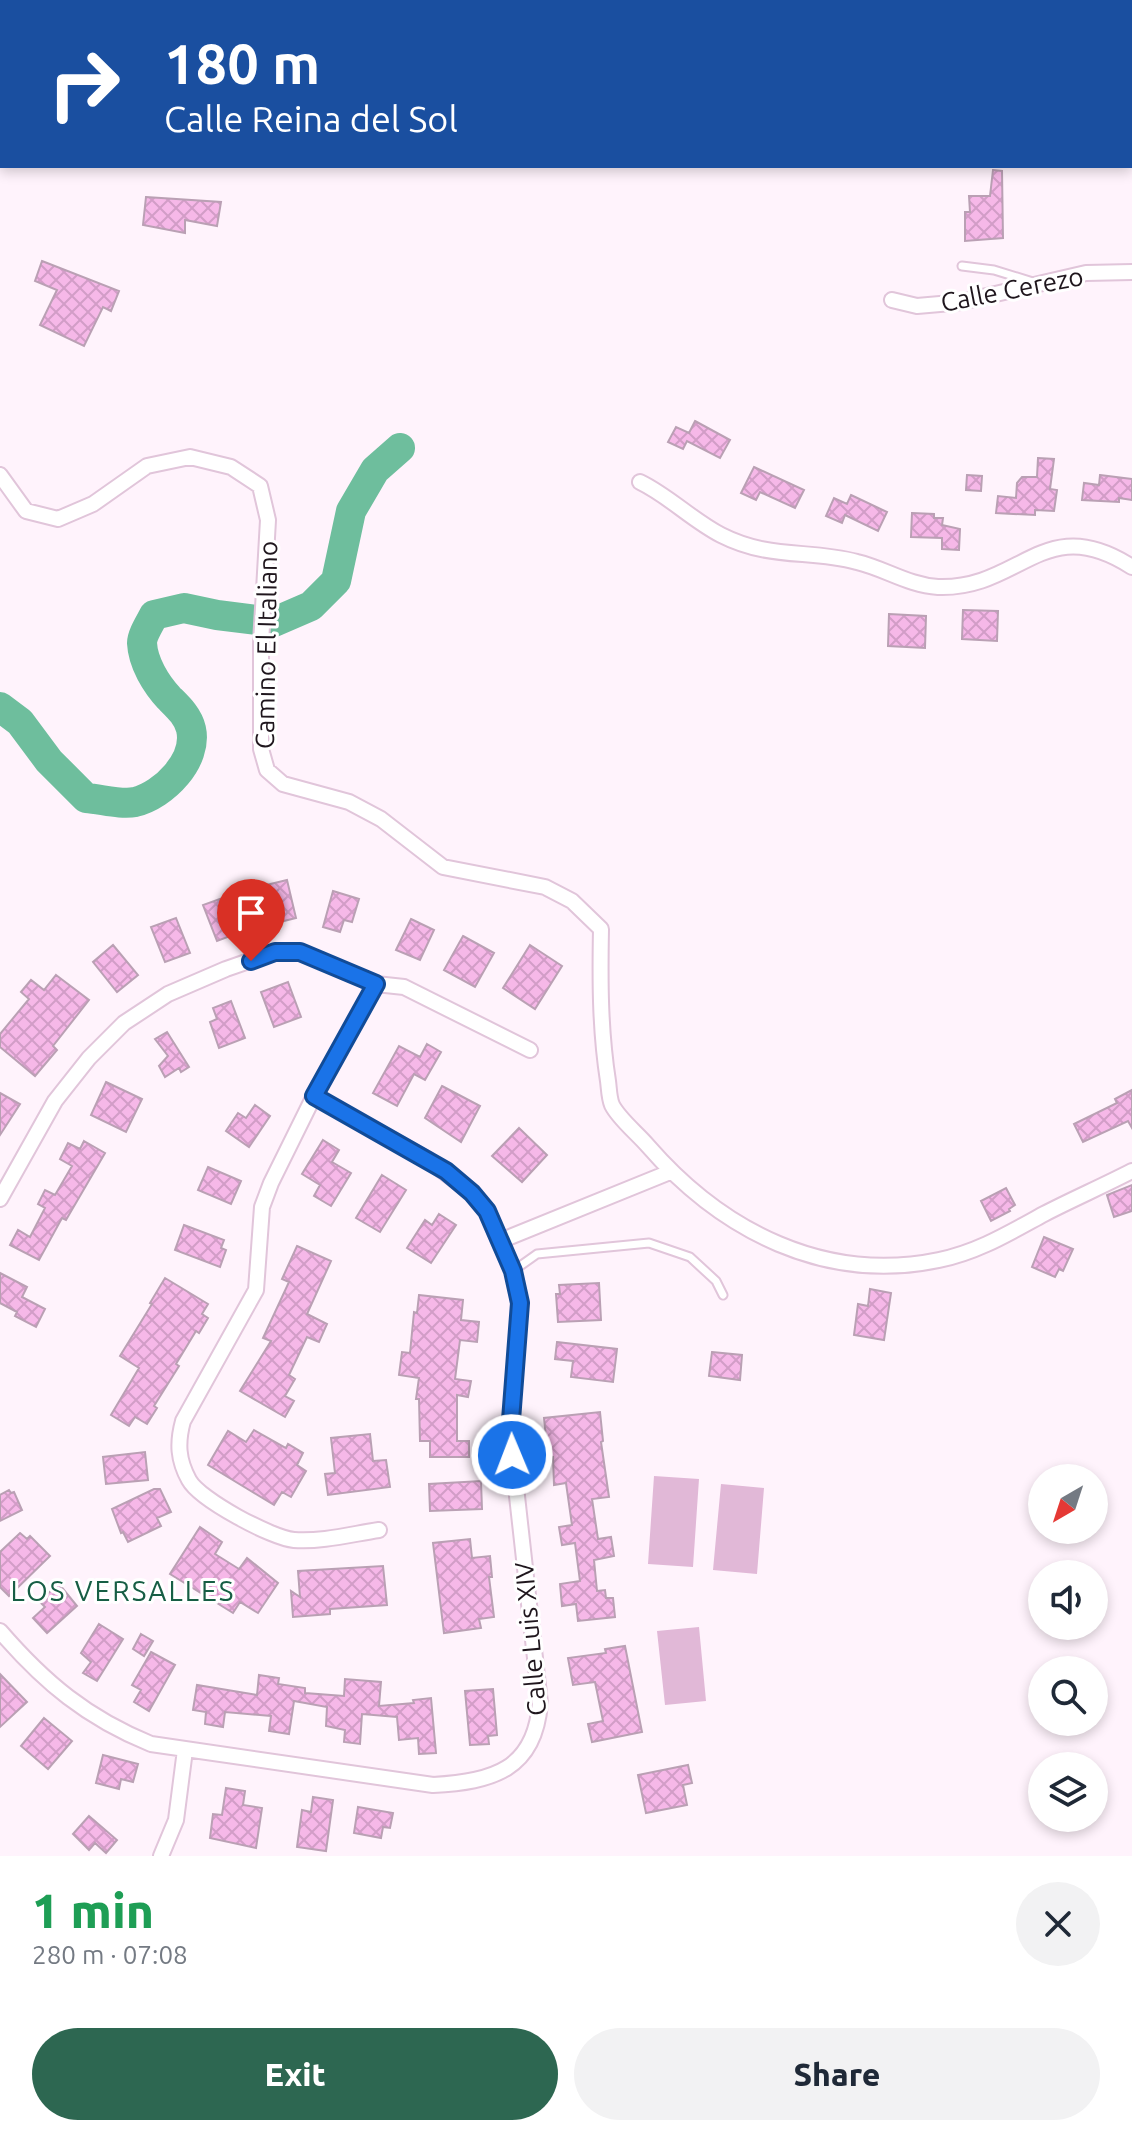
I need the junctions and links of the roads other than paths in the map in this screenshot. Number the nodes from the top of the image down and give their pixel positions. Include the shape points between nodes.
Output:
1 (962, 266) dead end
2 (1132, 272) edge
3 (1036, 283) junction
4 (892, 300) dead end
5 (0, 475) edge
6 (640, 482) dead end
7 (1132, 567) edge
8 (376, 984) junction
9 (530, 1050) dead end
10 (314, 1096) junction
11 (1132, 1171) edge
12 (670, 1172) junction
13 (0, 1199) edge
14 (500, 1241) junction
15 (513, 1271) junction
16 (723, 1295) dead end
17 (379, 1530) dead end
18 (0, 1631) edge
19 (185, 1750) junction
20 (161, 1856) edge

1 - 3 lane
2 - 3 street, Calle Cerezo via 1086,273
3 - 4 street, Calle Cerezo via 951,303 917,306
5 - 12 street, Camino El Italiano via 26,511 58,519 93,504 147,466 190,457 231,467 260,486 268,520 261,643 261,749 267,770 283,784 349,802 381,819 443,867 545,887 572,901 601,929 600,1007 611,1104
6 - 7 street via 742,544 858,562 921,585 976,583 1061,546 1097,548
8 - 9 street via 426,996
8 - 10 street
8 - 13 street via 300,952 275,952 168,994 124,1023 89,1058 55,1101
10 - 14 street, Calle Luis XIV via 446,1171 487,1211
10 - 17 street via 262,1207 256,1290 183,1421 180,1460 190,1483 269,1533 316,1540
11 - 12 street, Camino El Italiano via 974,1251 885,1267 841,1263 760,1236 712,1207
12 - 14 street
14 - 15 street, Calle Luis XIV
15 - 16 lane via 537,1254 649,1243 690,1257
15 - 19 street, Calle Luis XIV via 520,1303 510,1433 540,1703 538,1726 528,1747 494,1775 471,1783 433,1785
18 - 19 street, Calle Luis XIV via 91,1715 151,1744
19 - 20 street via 176,1820

